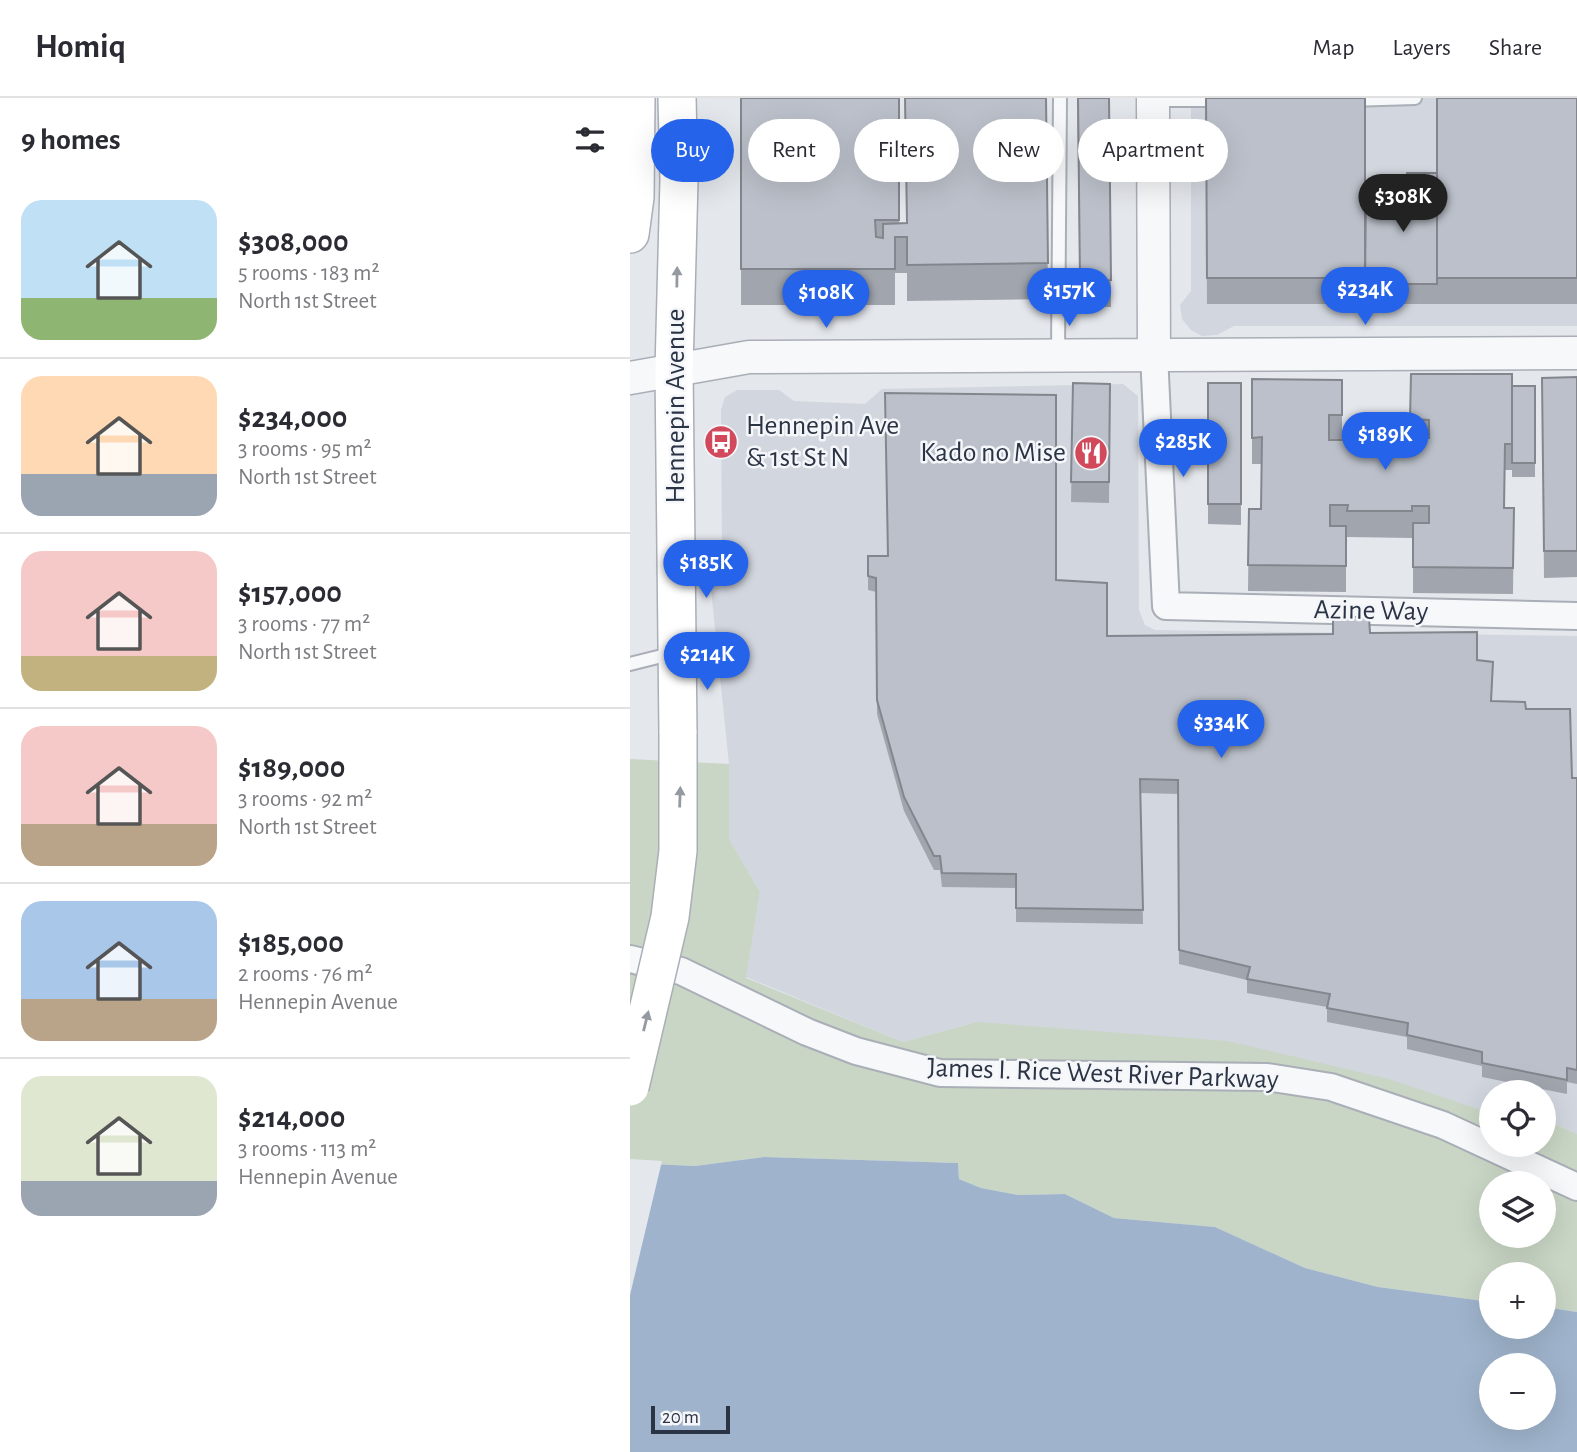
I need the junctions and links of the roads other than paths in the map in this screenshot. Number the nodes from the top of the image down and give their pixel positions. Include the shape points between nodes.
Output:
1 (636, 98) edge
2 (677, 98) edge
3 (1060, 98) edge
4 (1415, 98) edge
5 (1153, 99) edge
6 (1238, 100) edge
7 (1332, 100) edge
8 (630, 234) edge
9 (1577, 353) edge
10 (1058, 354) junction
11 (1154, 354) junction
12 (674, 370) junction
13 (630, 378) edge
14 (1577, 616) edge
15 (678, 652) junction
16 (630, 664) edge
17 (630, 959) edge
18 (630, 1087) edge
19 (1577, 1187) edge

1 - 8 main road
12 -> 2 main road, Hennepin Avenue
3 - 10 lane
4 - 7 lane
5 - 6 lane
5 - 11 street
9 - 11 street
10 - 11 street
10 - 12 street via 749,357
11 - 14 street, Azine Way via 1166,606
12 - 13 street
12 - 15 main road, Hennepin Avenue
15 - 16 lane
18 -> 15 main road, Hennepin Avenue, bridge via 670,917 678,851
17 - 19 street, James I. Rice West River Parkway via 681,971 856,1051 940,1073 1266,1077 1331,1087 1443,1125

